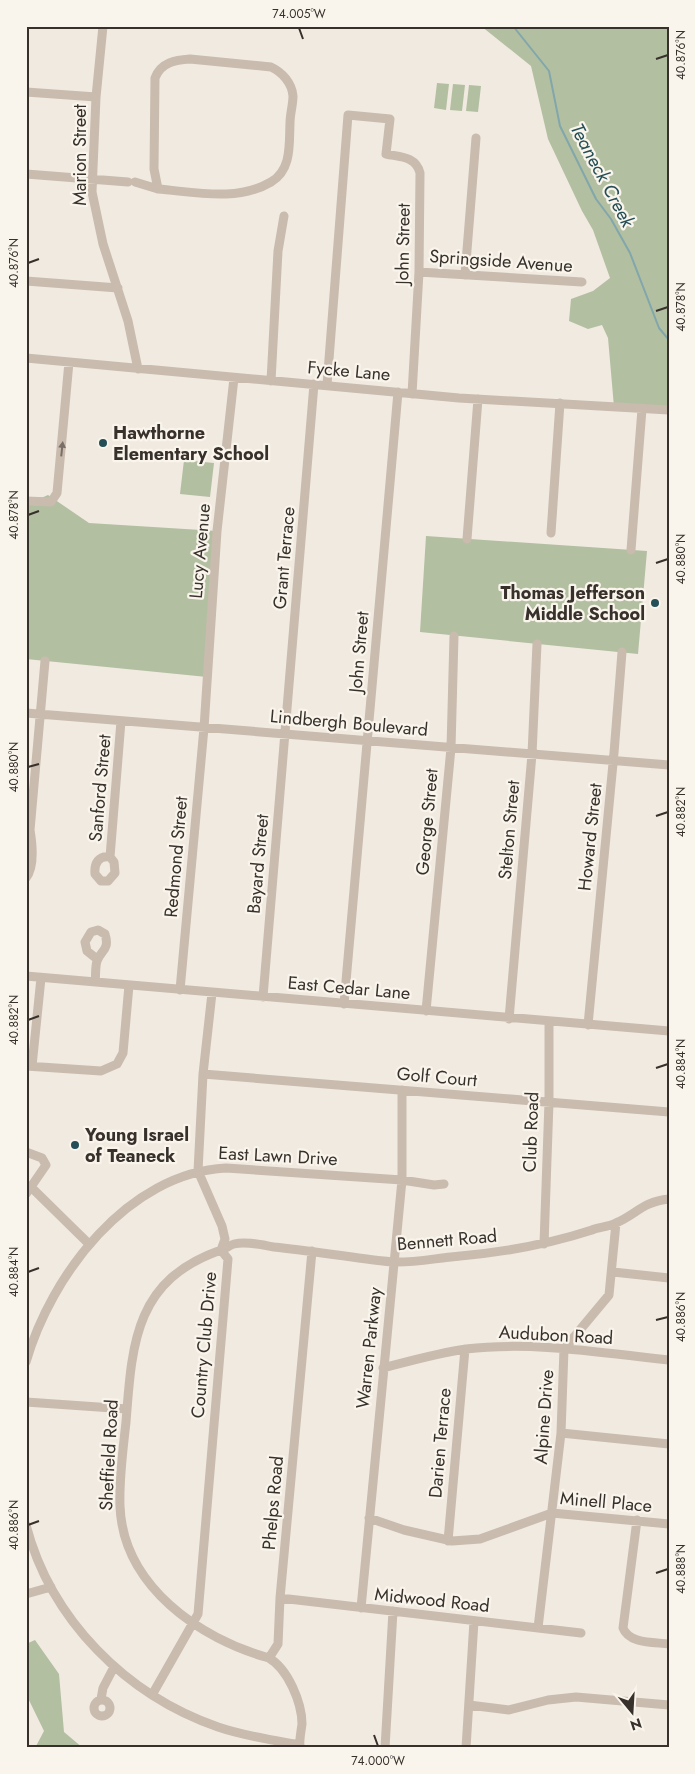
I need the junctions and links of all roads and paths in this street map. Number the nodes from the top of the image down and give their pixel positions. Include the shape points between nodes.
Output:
1 (103, 26) edge
2 (26, 92) edge
3 (96, 97) junction
4 (476, 138) dead end
5 (26, 174) edge
6 (92, 179) junction
7 (158, 189) junction
8 (284, 216) dead end
9 (419, 272) junction
10 (466, 275) junction
11 (26, 281) edge
12 (582, 282) dead end
13 (118, 288) junction
14 (26, 358) edge
15 (69, 362) junction
16 (138, 369) junction
17 (234, 378) junction
18 (271, 381) junction
19 (314, 384) junction
20 (327, 385) junction
21 (398, 392) junction
22 (412, 394) junction
23 (478, 399) junction
24 (560, 403) junction
25 (642, 409) junction
26 (669, 410) edge
27 (26, 502) edge
28 (551, 533) dead end
29 (467, 539) dead end
30 (631, 550) dead end
31 (454, 636) dead end
32 (536, 644) dead end
33 (622, 652) dead end
34 (45, 661) dead end
35 (26, 713) edge
36 (40, 714) junction
37 (121, 721) junction
38 (204, 728) junction
39 (286, 735) junction
40 (368, 742) junction
41 (451, 748) junction
42 (532, 754) junction
43 (614, 761) junction
44 (669, 765) edge
45 (29, 852) edge
46 (110, 857) dead end
47 (26, 878) edge
48 (97, 959) dead end
49 (26, 976) edge
50 (41, 978) junction
51 (95, 982) junction
52 (129, 985) junction
53 (180, 990) junction
54 (212, 992) junction
55 (263, 997) junction
56 (344, 1004) junction
57 (426, 1011) junction
58 (510, 1019) junction
59 (549, 1022) junction
60 (588, 1024) junction
61 (669, 1031) edge
62 (29, 1066) edge
63 (203, 1074) junction
64 (402, 1090) junction
65 (549, 1102) junction
66 (669, 1112) edge
67 (26, 1152) edge
68 (198, 1171) junction
69 (402, 1180) junction
70 (444, 1184) dead end
71 (29, 1191) edge
72 (669, 1199) edge
73 (616, 1223) junction
74 (89, 1244) junction
75 (544, 1244) junction
76 (221, 1250) junction
77 (312, 1251) junction
78 (394, 1262) junction
79 (613, 1272) junction
80 (669, 1278) edge
81 (465, 1349) junction
82 (564, 1349) junction
83 (669, 1360) edge
84 (26, 1362) edge
85 (383, 1368) junction
86 (26, 1402) edge
87 (127, 1409) junction
88 (561, 1433) junction
89 (669, 1444) edge
90 (552, 1513) junction
91 (369, 1518) junction
92 (637, 1520) junction
93 (669, 1524) edge
94 (26, 1525) edge
95 (448, 1540) junction
96 (51, 1587) junction
97 (26, 1594) edge
98 (280, 1598) junction
99 (361, 1608) junction
100 (393, 1612) junction
101 (474, 1621) junction
102 (194, 1624) junction
103 (538, 1628) junction
104 (581, 1633) dead end
105 (669, 1644) edge
106 (270, 1658) junction
107 (114, 1667) junction
108 (152, 1695) junction
109 (102, 1699) dead end
110 (669, 1705) edge
111 (469, 1706) junction
112 (300, 1746) edge
113 (384, 1748) edge
114 (466, 1748) edge

1 - 3 street, Marion Street
2 - 3 street
3 - 6 street, Marion Street
4 - 10 street
5 - 6 street
6 - 7 street via 132,182
6 - 13 street, Marion Street via 98,222
7 - 7 street via 154,169 154,93 160,69 173,61 190,59 271,67 281,72 293,96 289,150 285,166 276,178 232,194
8 - 18 street via 278,251
9 - 10 street, Springside Avenue
9 - 20 street, John Street via 419,167 412,159 386,154 390,119 348,115
9 - 22 street, John Street
10 - 12 street, Springside Avenue
11 - 13 street
13 - 16 street, Marion Street
14 - 15 street, Fycke Lane
15 - 16 street, Fycke Lane
27 -> 15 street via 46,504 56,497
16 - 17 street, Fycke Lane
17 - 18 street, Fycke Lane
17 - 38 street, Lucy Avenue via 218,531
18 - 19 street, Fycke Lane
19 - 20 street, Fycke Lane
19 - 39 street, Grant Terrace
20 - 21 street, Fycke Lane
21 - 22 street, Fycke Lane
21 - 40 street, John Street
22 - 23 street, Fycke Lane
23 - 24 street, Fycke Lane
23 - 29 street
24 - 25 street, Fycke Lane
24 - 28 street
25 - 26 street, Fycke Lane
25 - 30 street
31 - 41 street, George Street
32 - 42 street, Stelton Street
33 - 43 street, Howard Street
34 - 36 street
35 - 36 street, Lindbergh Boulevard
36 - 37 street, Lindbergh Boulevard
36 - 45 street via 30,830 33,840
37 - 38 street, Lindbergh Boulevard
37 - 46 street, Sanford Street
38 - 39 street, Lindbergh Boulevard
38 - 53 street, Redmond Street
39 - 40 street, Lindbergh Boulevard
39 - 55 street, Bayard Street
40 - 41 street, Lindbergh Boulevard
40 - 56 street, John Street
41 - 42 street, Lindbergh Boulevard
41 - 57 street, George Street
42 - 43 street, Lindbergh Boulevard
42 - 58 street, Stelton Street
43 - 44 street, Lindbergh Boulevard
43 - 60 street, Howard Street
45 - 47 street via 30,871
48 - 51 street
49 - 50 street, East Cedar Lane
50 - 51 street, East Cedar Lane
50 - 62 street
51 - 52 street, East Cedar Lane
52 - 53 street, East Cedar Lane
52 - 62 street via 122,1053 112,1068 101,1071
53 - 54 street, East Cedar Lane
54 - 55 street, East Cedar Lane
54 - 63 street, Country Club Drive
55 - 56 street, East Cedar Lane
56 - 57 street, East Cedar Lane
57 - 58 street, East Cedar Lane
58 - 59 street, East Cedar Lane
59 - 60 street, East Cedar Lane
59 - 65 street, Club Road
60 - 61 street, East Cedar Lane
63 - 64 street, Golf Court
63 - 68 street, Country Club Drive
64 - 65 street, Golf Court
64 - 69 street, Warren Parkway
65 - 66 street, Golf Court
65 - 75 street, Club Road
67 - 71 street via 42,1158 46,1165
68 - 69 street, East Lawn Drive via 226,1168
68 - 74 street, East Lawn Drive via 139,1201
68 - 76 street, Country Club Drive via 222,1226 225,1239
69 - 70 street, East Lawn Drive
69 - 78 street, Warren Parkway
71 - 74 street
72 - 73 street, Bennett Road via 651,1202
73 - 75 street, Bennett Road
73 - 79 street, Alpine Drive
74 - 84 street, East Lawn Drive via 48,1303
75 - 78 street, Bennett Road via 486,1254
76 - 77 street, Bennett Road via 234,1244 246,1244
76 - 87 street, Sheffield Road via 198,1258 177,1273 165,1284 146,1312 131,1358
76 - 102 street, Country Club Drive via 228,1259 198,1614
77 - 78 street, Bennett Road
77 - 98 street, Phelps Road
78 - 85 street, Warren Parkway
79 - 80 street
79 - 82 street, Alpine Drive via 604,1302
81 - 82 street, Audubon Road
81 - 85 street, Audubon Road
81 - 95 street, Darien Terrace
82 - 83 street, Audubon Road
82 - 88 street, Alpine Drive
85 - 91 street, Warren Parkway
86 - 87 street
87 - 102 street, Sheffield Road via 120,1512 128,1544 151,1585
88 - 89 street
88 - 90 street, Alpine Drive
90 - 92 street, Minell Place
90 - 95 street, Minell Place via 480,1539
90 - 103 street, Alpine Drive
91 - 95 street, Minell Place
91 - 99 street, Warren Parkway
92 - 93 street, Minell Place
92 - 105 street via 623,1623 625,1633 633,1639
94 - 96 street
96 - 97 street
96 - 107 street via 84,1636
98 - 99 street, Midwood Road
98 - 106 street, Phelps Road via 278,1644
99 - 100 street, Midwood Road
100 - 101 street, Midwood Road
100 - 113 street
101 - 103 street, Midwood Road
101 - 111 street
102 - 106 street, Sheffield Road via 229,1645
102 - 108 street, Country Club Drive
103 - 104 street, Midwood Road
106 - 112 street via 282,1669 296,1699 302,1722
107 - 108 street
107 - 109 street via 103,1688
108 - 112 street via 181,1712 219,1727
110 - 111 street via 576,1697 509,1710
111 - 114 street

